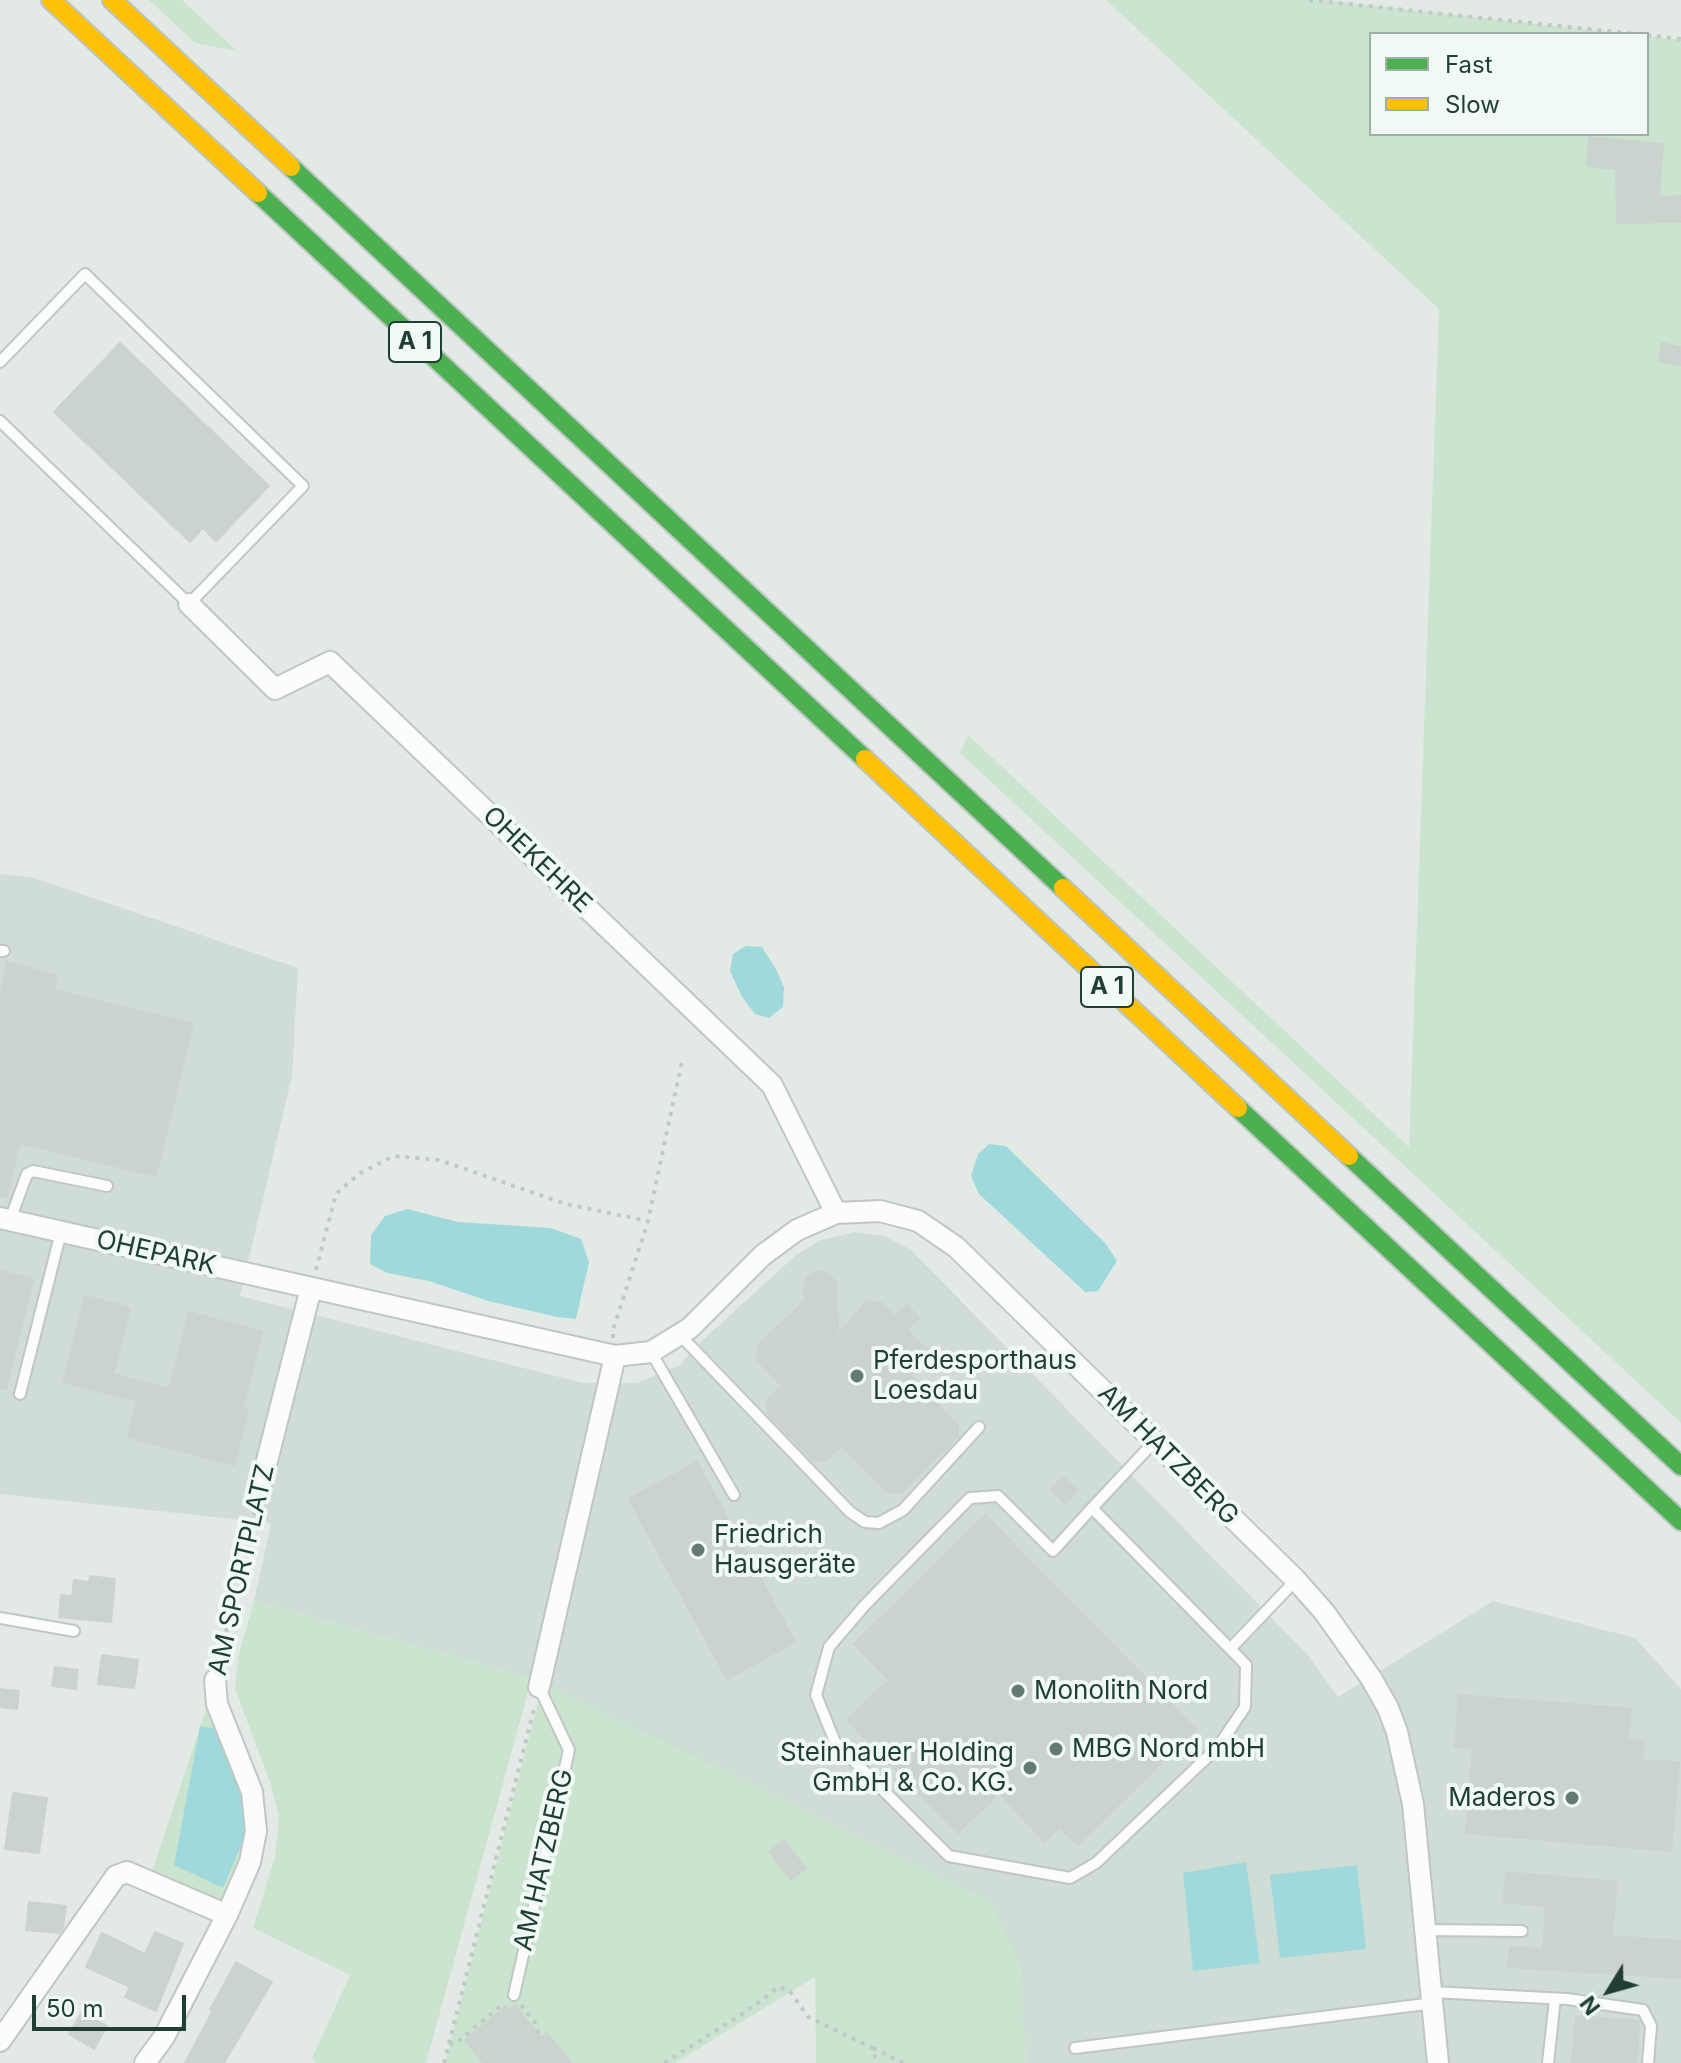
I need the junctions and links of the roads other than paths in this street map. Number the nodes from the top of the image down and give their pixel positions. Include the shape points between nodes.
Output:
1 (51, 0) edge
2 (112, 0) edge
3 (0, 362) edge
4 (0, 421) edge
5 (189, 604) junction
6 (107, 1186) dead end
7 (836, 1213) junction
8 (5, 1219) edge
9 (61, 1232) junction
10 (311, 1288) junction
11 (679, 1334) junction
12 (651, 1352) junction
13 (615, 1356) junction
14 (20, 1394) dead end
15 (979, 1427) dead end
16 (1652, 1440) junction
17 (1154, 1442) junction
18 (1681, 1460) edge
19 (1681, 1466) edge
20 (259, 1492) road end
21 (734, 1495) dead end
22 (1092, 1508) junction
23 (1681, 1521) edge
24 (1296, 1580) junction
25 (0, 1618) edge
26 (74, 1631) dead end
27 (1230, 1649) junction
28 (215, 1680) road end
29 (539, 1687) joint
30 (227, 1915) junction
31 (1427, 1930) junction
32 (1522, 1931) dead end
33 (514, 1995) road end
34 (1433, 1997) junction
35 (1555, 1999) junction
36 (0, 2041) edge
37 (1075, 2048) dead end
38 (145, 2063) edge
39 (1438, 2063) edge
40 (1548, 2063) edge
41 (1648, 2063) edge

1 - 23 highway, A 1
2 - 16 highway, A 1
3 - 5 lane via 85,274 303,486
4 - 5 lane
5 - 7 street, OHEKEHRE via 275,689 330,662 772,1085
6 - 8 lane via 33,1171
7 - 11 street, AM HATZBERG via 797,1230 763,1255
7 - 17 street, AM HATZBERG via 880,1211 918,1221 956,1247
8 - 9 street, OHEPARK
9 - 10 street, OHEPARK
9 - 14 lane
10 - 13 street, AM HATZBERG
10 - 20 street, AM SPORTPLATZ
11 - 12 street, AM HATZBERG
11 - 15 lane via 865,1522 879,1523 903,1510
12 - 13 street, AM HATZBERG
12 - 21 lane
13 - 29 street
16 - 18 highway
16 - 19 highway, A 1
17 - 22 lane
17 - 24 street, AM HATZBERG
22 - 27 lane
22 - 27 lane via 1053,1551 998,1496 970,1498 829,1647 816,1695 835,1742 949,1856 1070,1878 1096,1863 1218,1747 1245,1707 1246,1665
24 - 27 lane
24 - 31 street, AM HATZBERG via 1352,1649 1397,1732 1413,1804
25 - 26 lane
28 - 30 street, AM SPORTPLATZ via 217,1704 252,1792 256,1831 250,1862
29 - 33 lane, AM HATZBERG via 569,1750
30 - 36 street via 127,1872 116,1876
30 - 38 street, AM SPORTPLATZ via 164,2037
31 - 32 lane
31 - 34 street, AM HATZBERG
34 - 35 lane
34 - 37 lane
34 - 39 street, AM HATZBERG
35 - 40 lane
35 - 41 lane via 1643,2010 1651,2026

